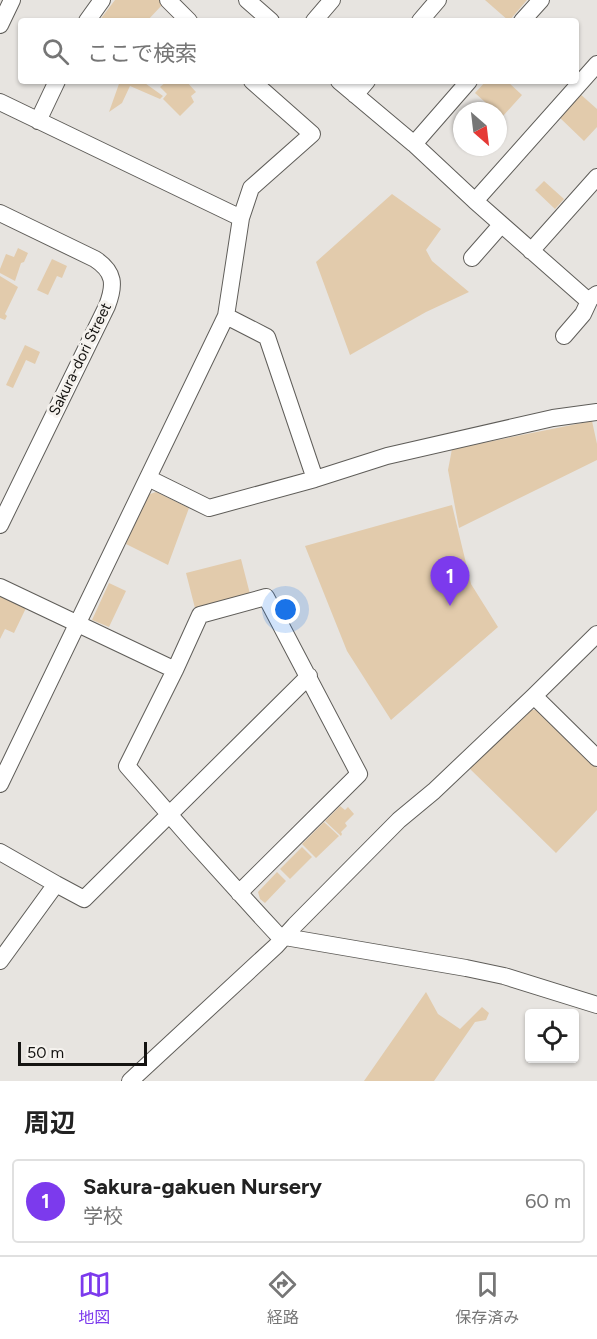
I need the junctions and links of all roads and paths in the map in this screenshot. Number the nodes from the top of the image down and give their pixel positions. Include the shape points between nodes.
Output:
1 (12, 0) edge
2 (102, 0) edge
3 (168, 0) edge
4 (247, 0) edge
5 (332, 0) edge
6 (438, 0) edge
7 (541, 0) edge
8 (89, 18) edge
9 (186, 18) edge
10 (268, 18) edge
11 (317, 18) edge
12 (423, 18) edge
13 (525, 18) edge
14 (0, 25) edge
15 (597, 64) edge
16 (56, 84) edge
17 (255, 84) edge
18 (342, 84) edge
19 (364, 84) edge
20 (466, 84) edge
21 (355, 95) junction
22 (0, 102) edge
23 (38, 121) junction
24 (414, 144) junction
25 (597, 177) edge
26 (475, 201) junction
27 (0, 213) edge
28 (241, 218) junction
29 (501, 225) junction
30 (531, 251) junction
31 (472, 258) dead end
32 (594, 297) edge
33 (226, 316) junction
34 (564, 336) dead end
35 (597, 412) edge
36 (148, 478) junction
37 (315, 479) junction
38 (0, 525) edge
39 (0, 586) edge
40 (77, 624) junction
41 (597, 634) edge
42 (175, 670) junction
43 (309, 676) junction
44 (534, 696) junction
45 (597, 758) edge
46 (0, 784) edge
47 (169, 815) junction
48 (0, 852) edge
49 (56, 884) junction
50 (239, 893) junction
51 (285, 937) junction
52 (0, 961) edge
53 (597, 1005) edge
54 (130, 1081) edge

1 - 14 street
2 - 8 street
3 - 9 street
4 - 10 street
5 - 11 street
6 - 12 street
7 - 13 street
15 - 26 street
16 - 23 street
17 - 28 street via 312,134 251,188
18 - 21 street
19 - 21 street
20 - 24 street
21 - 24 street
22 - 23 street
23 - 28 street
24 - 26 street
25 - 30 street
26 - 29 street
27 - 38 street, Sakura-dori Street via 102,264 112,286 107,306
28 - 33 street
29 - 30 street
29 - 31 street
30 - 32 street via 584,297
32 - 34 street
33 - 36 street
33 - 37 street via 267,337
35 - 37 street via 553,418 399,454
36 - 37 street via 209,508
36 - 40 street
39 - 40 street
40 - 42 street
40 - 46 street
41 - 44 street
42 - 43 street via 200,615 266,597
42 - 47 street via 126,766
43 - 47 street
43 - 50 street via 359,774
44 - 45 street
44 - 51 street via 399,820
47 - 49 street via 84,899
47 - 50 street
48 - 49 street
49 - 52 street
50 - 51 street via 277,934
51 - 53 street via 504,976
51 - 54 street

